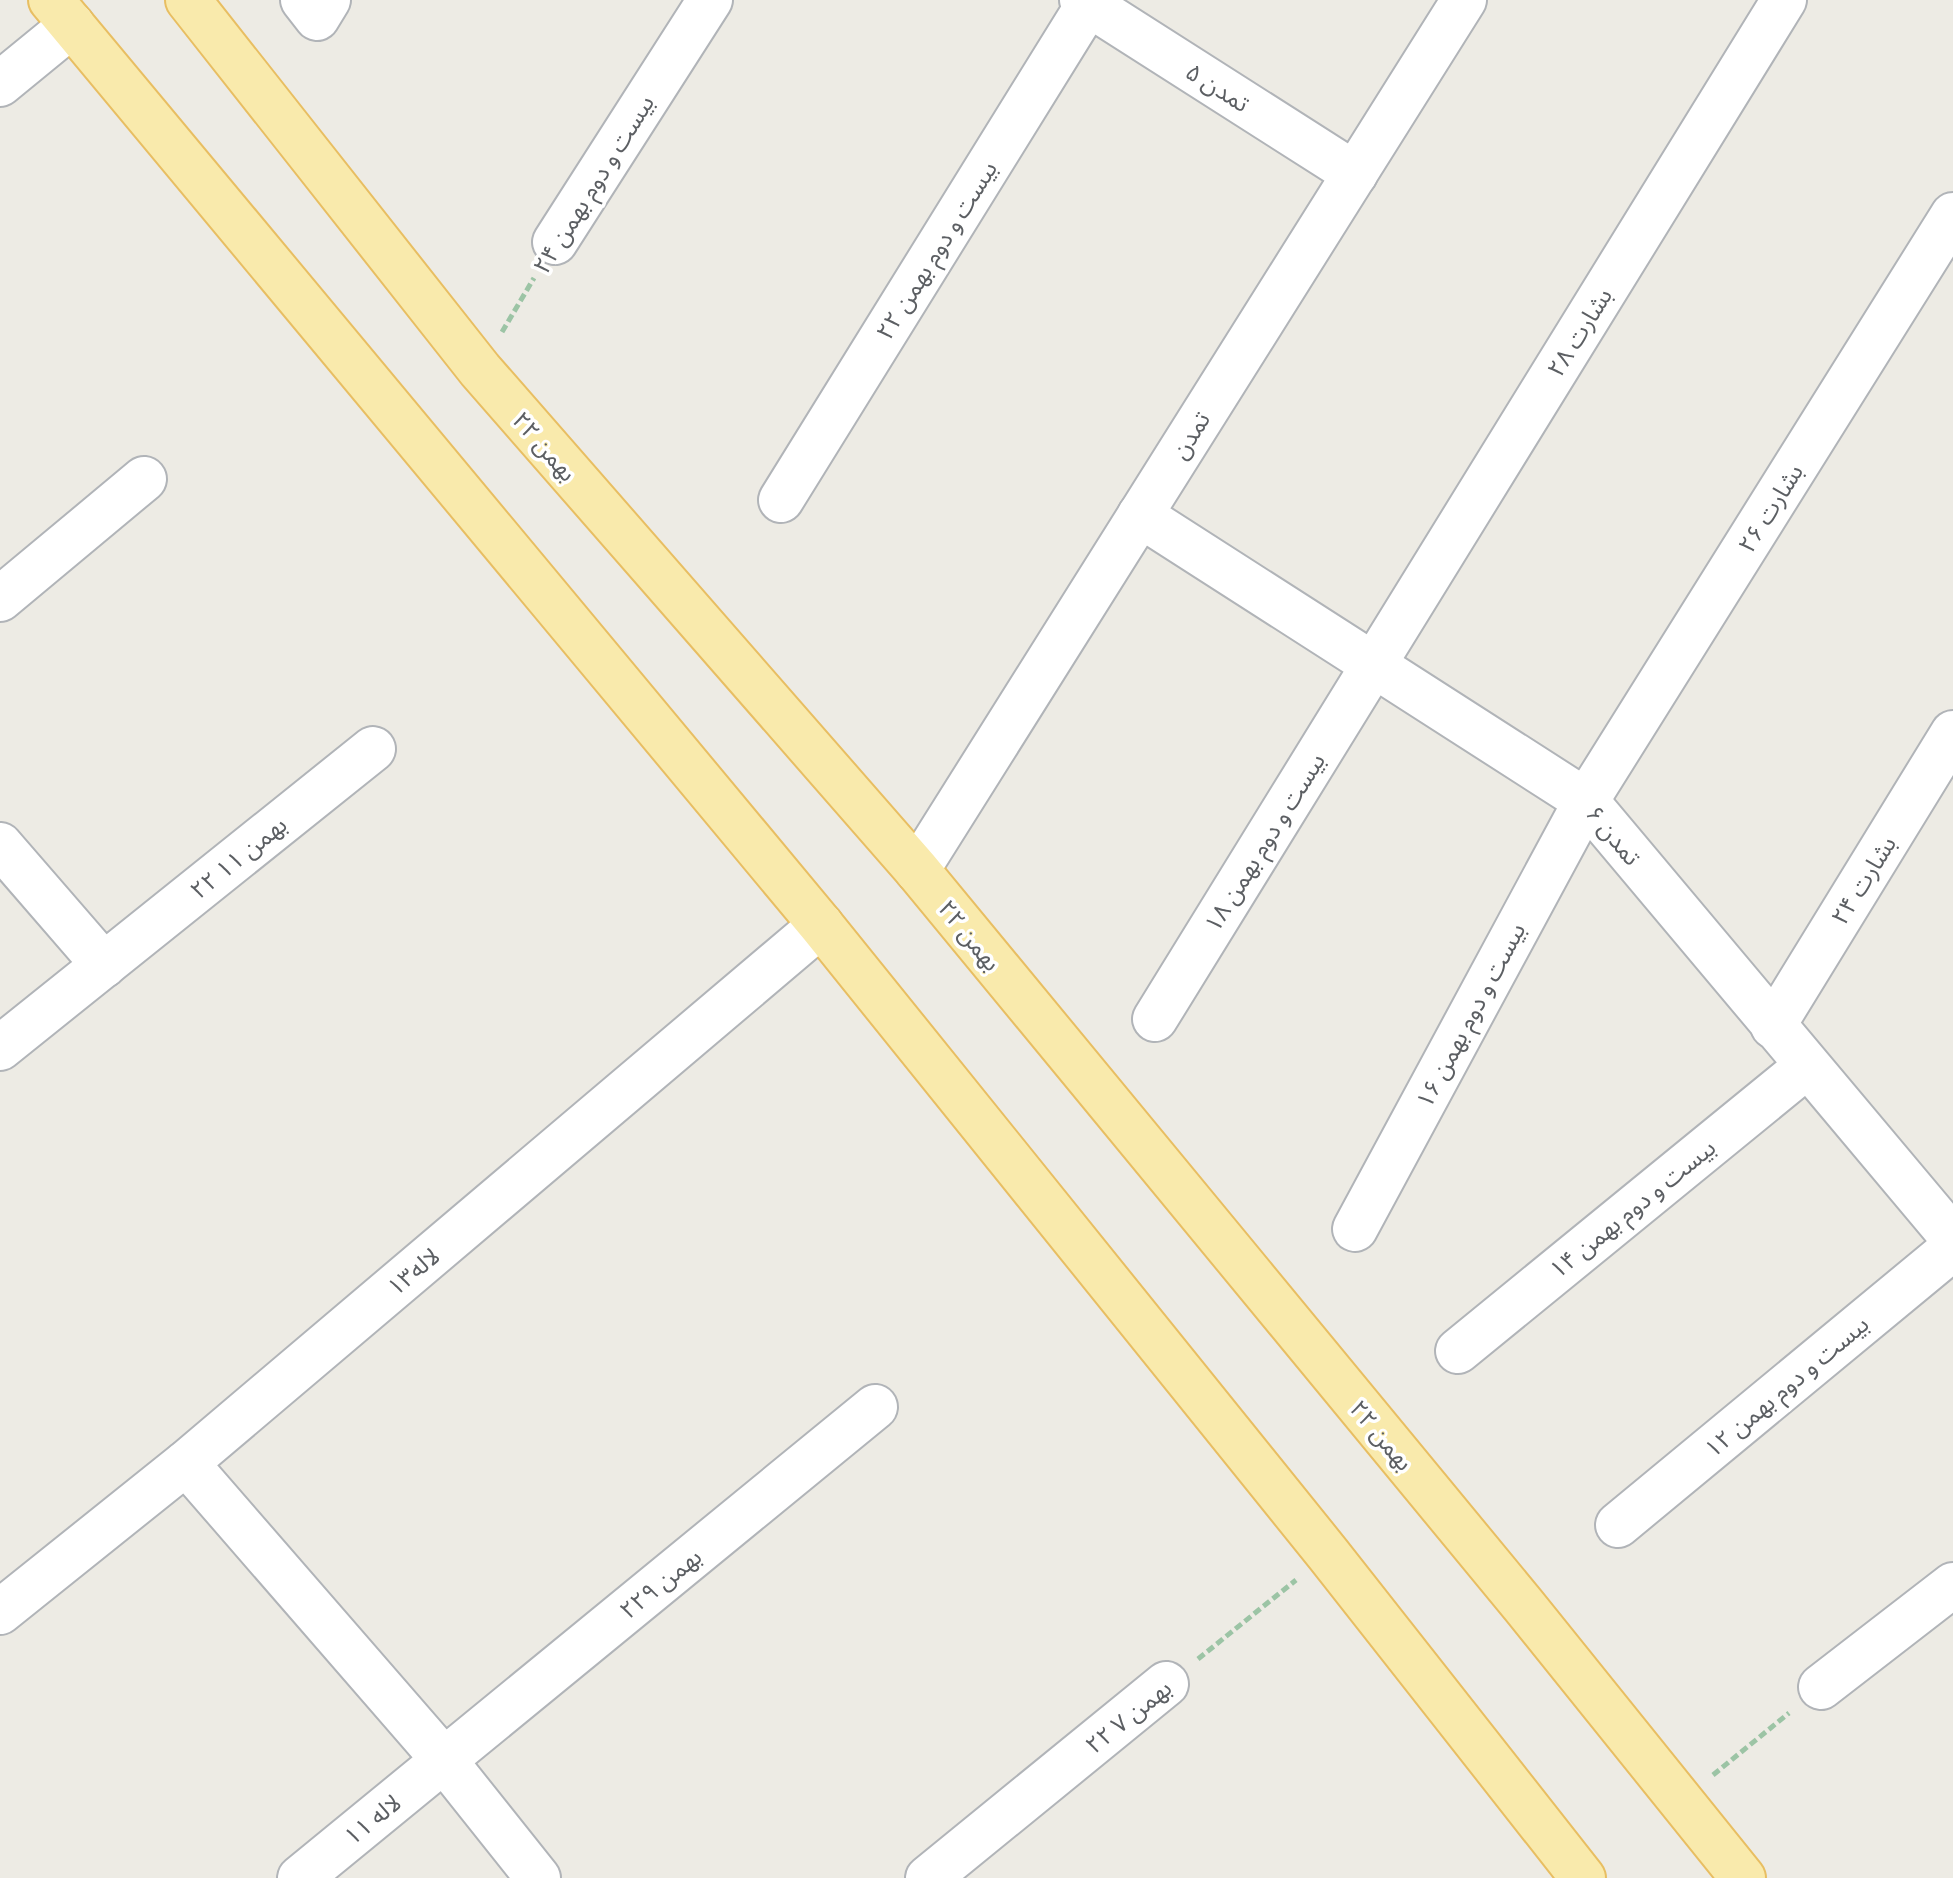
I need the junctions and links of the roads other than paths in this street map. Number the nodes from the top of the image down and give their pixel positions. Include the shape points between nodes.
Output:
1 (188, 0) edge
2 (303, 0) edge
3 (328, 0) edge
4 (710, 0) edge
5 (1464, 0) edge
6 (1784, 0) edge
7 (1087, 1) edge
8 (62, 12) edge
9 (0, 84) edge
10 (1355, 174) junction
11 (1953, 215) edge
12 (555, 242) road end
13 (144, 479) dead end
14 (781, 500) dead end
15 (1140, 515) junction
16 (0, 599) edge
17 (1374, 665) junction
18 (1953, 733) edge
19 (373, 749) dead end
20 (1586, 801) junction
21 (0, 845) edge
22 (917, 870) junction
23 (821, 925) junction
24 (104, 965) junction
25 (1155, 1019) dead end
26 (1773, 1026) junction
27 (0, 1048) edge
28 (1807, 1066) junction
29 (1355, 1229) dead end
30 (1953, 1238) edge
31 (1953, 1248) edge
32 (1458, 1351) dead end
33 (875, 1407) dead end
34 (186, 1463) junction
35 (1618, 1525) dead end
36 (1953, 1585) edge
37 (1, 1610) edge
38 (1166, 1684) road end
39 (1821, 1687) road end
40 (444, 1760) junction
41 (300, 1878) edge
42 (538, 1878) edge
43 (928, 1878) edge
44 (1583, 1878) edge
45 (1743, 1878) edge

1 - 22 main road, ۲۲ بهمن via 480,370
2 - 3 street via 317,18
4 - 12 street, بیست و دوم بهمن ۲۴
5 - 10 street, تمدن
6 - 17 street, بشارت ۲۸
7 - 10 street, تمدن ۵
7 - 14 street, بیست و دوم بهمن ۲۲
8 - 9 street
8 - 23 main road
10 - 15 street, تمدن
11 - 20 street, بشارت ۲۶
13 - 16 street
15 - 17 street, تمدن ۶
15 - 22 street, تمدن
17 - 20 street, تمدن ۶
17 - 25 street, بیست و دوم بهمن ۱۸
18 - 26 street, بشارت ۲۴
19 - 24 street, ۲۲ بهمن ۱۱
20 - 26 street, تمدن ۶
20 - 29 street, بیست و دوم بهمن ۱۶
21 - 24 street
22 - 45 main road, ۲۲ بهمن
23 - 34 street, لاله۱۳
23 - 44 main road
24 - 27 street, ۲۲ بهمن ۱۱
26 - 28 street, تمدن ۶
28 - 30 street, تمدن ۶
28 - 32 street, بیست و دوم بهمن ۱۴
31 - 35 street, بیست و دوم بهمن ۱۲
33 - 40 street, ۲۲بهمن ۹
34 - 37 street, لاله۱۳
34 - 40 street
36 - 39 street
38 - 43 street, ۲۲ بهمن ۷
40 - 41 street, لاله ۱۱
40 - 42 street

